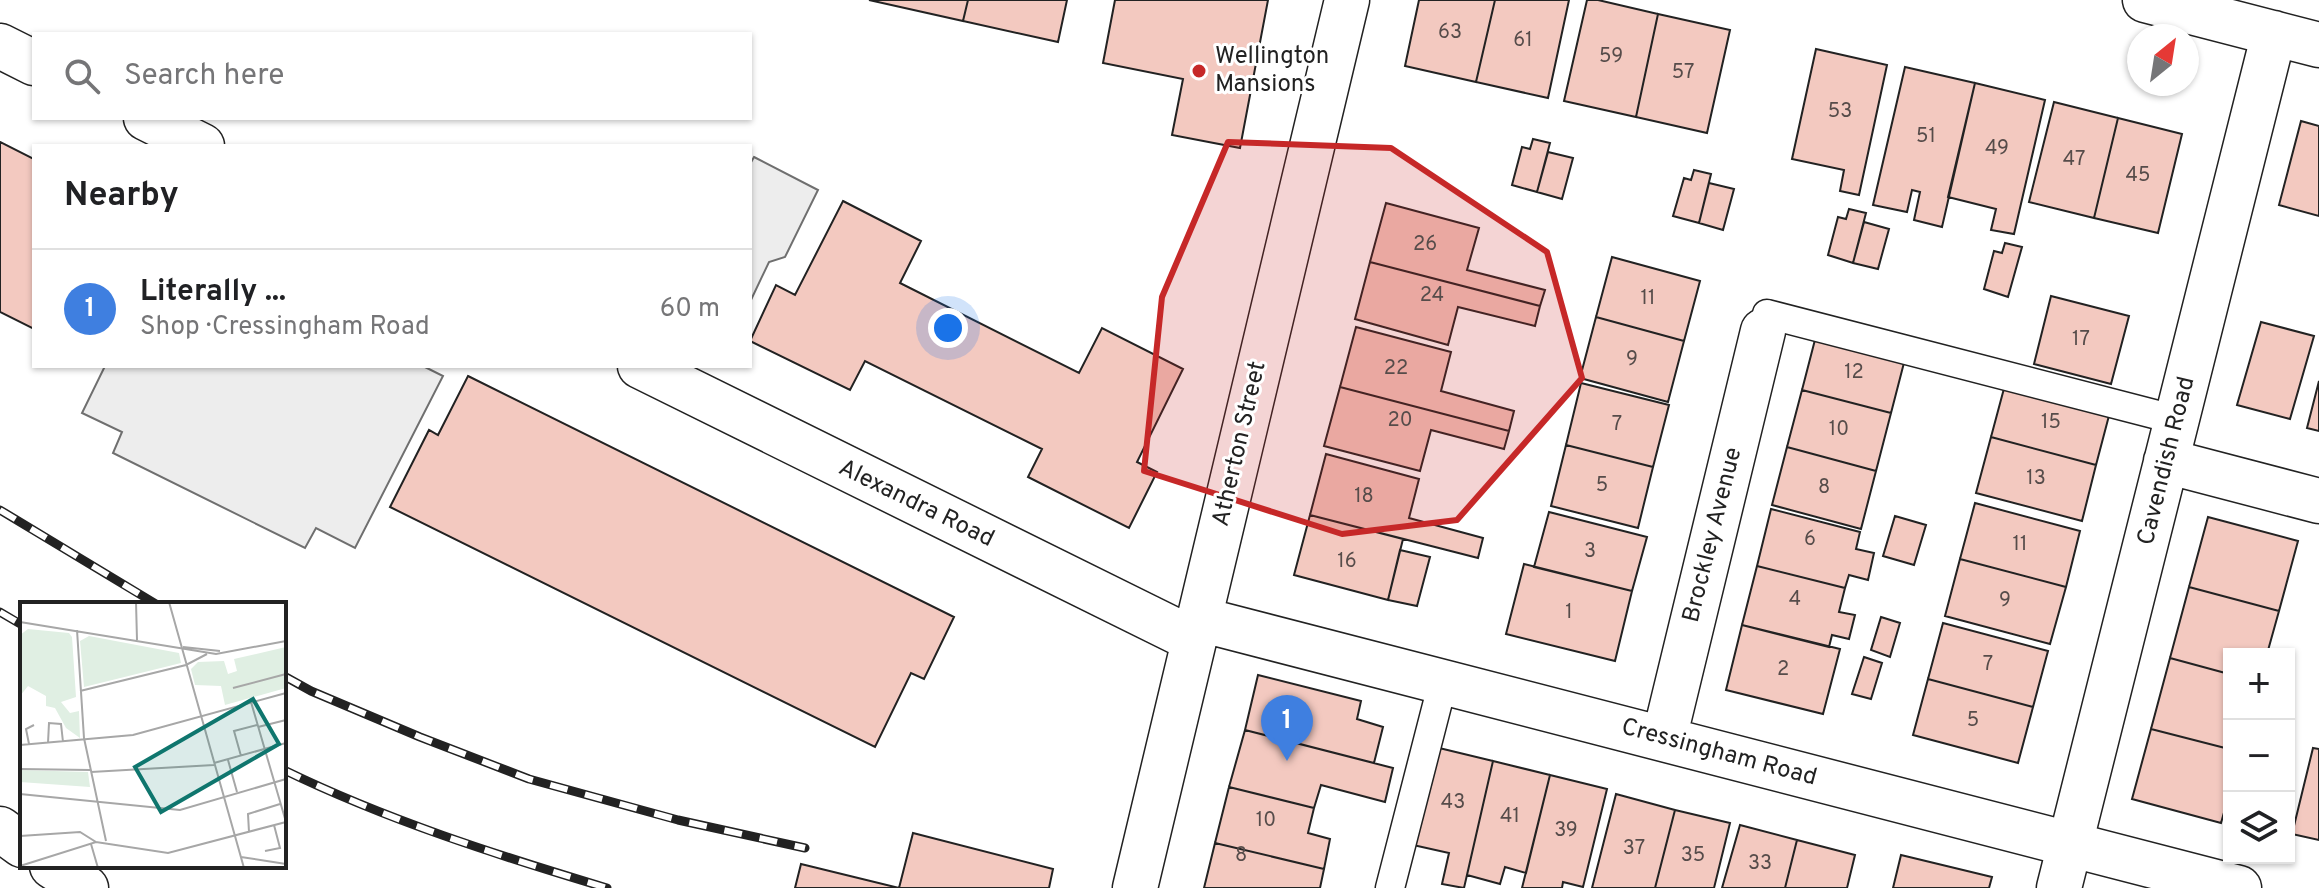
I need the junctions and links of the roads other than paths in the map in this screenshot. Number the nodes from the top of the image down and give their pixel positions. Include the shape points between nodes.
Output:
1 (1347, 0) edge
2 (2145, 0) edge
3 (2274, 33) junction
4 (2319, 45) edge
5 (0, 46) edge
6 (32, 62) edge
7 (150, 120) edge
8 (198, 144) edge
9 (1763, 331) joint
10 (644, 368) edge
11 (2177, 420) junction
12 (2166, 461) junction
13 (2319, 501) edge
14 (1196, 630) junction
15 (1443, 682) junction
16 (1664, 739) junction
17 (0, 829) edge
18 (20, 844) edge
19 (2070, 844) junction
20 (55, 868) edge
21 (86, 888) edge
22 (1135, 888) edge
23 (1390, 888) edge
24 (2059, 888) edge
25 (2239, 888) edge

1 - 14 street, Atherton Street
2 - 3 street
3 - 4 street
3 - 11 street, Cavendish Road
5 - 6 street
7 - 8 street
9 - 11 lane via 1767,314
9 - 16 street, Brockley Avenue
10 - 14 street, Alexandra Road
11 - 12 street, Cavendish Road
12 - 13 street
12 - 19 street, Cavendish Road
14 - 15 street, Cressingham Road
14 - 22 street, Atherton Street
15 - 16 street, Cressingham Road
15 - 23 lane
16 - 19 street, Cressingham Road
17 - 18 street
19 - 24 street, Cavendish Road
19 - 25 street, Cressingham Road
20 - 21 street

